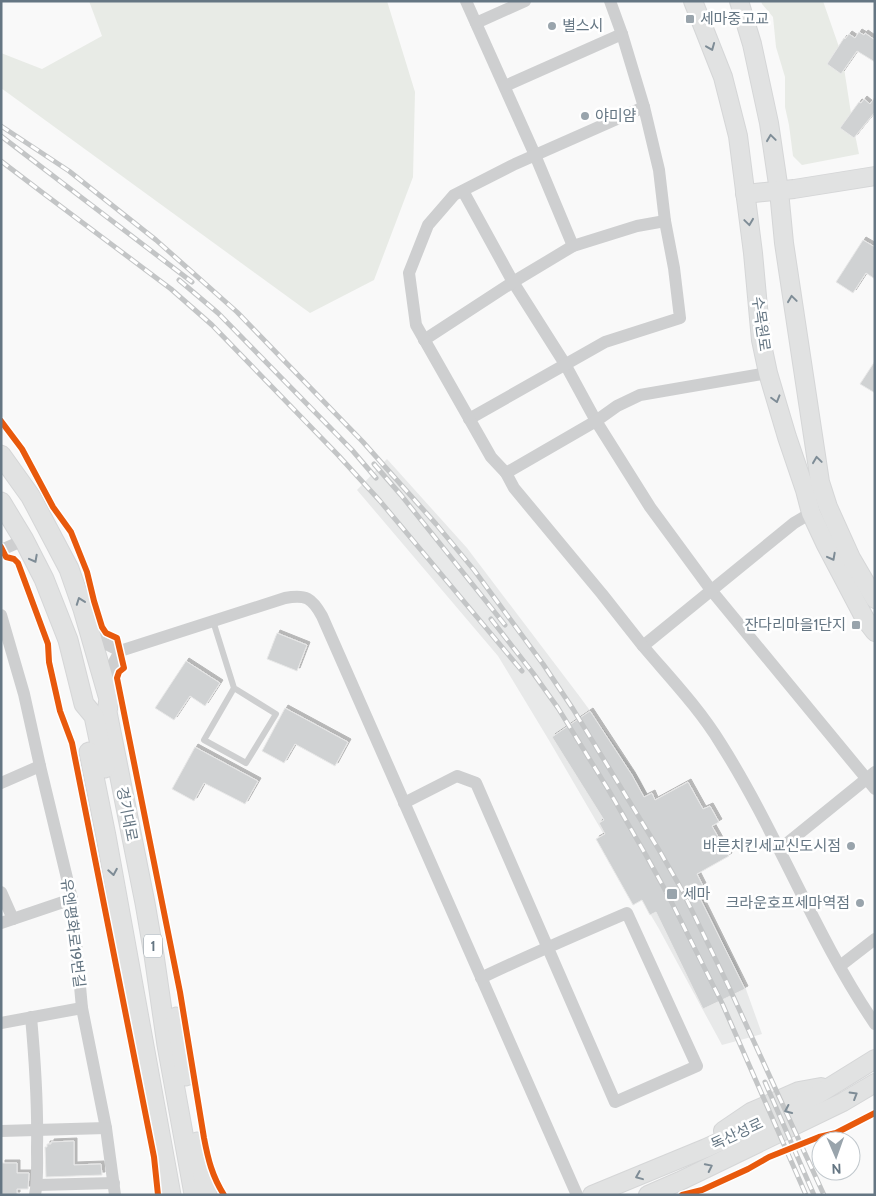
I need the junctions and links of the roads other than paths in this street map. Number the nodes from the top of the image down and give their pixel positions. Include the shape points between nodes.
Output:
1 (466, 1) edge
2 (525, 1) edge
3 (610, 1) edge
4 (693, 1) edge
5 (739, 1) edge
6 (476, 23) junction
7 (622, 34) junction
8 (505, 86) junction
9 (644, 107) junction
10 (535, 155) junction
11 (875, 176) edge
12 (463, 191) junction
13 (779, 191) junction
14 (745, 194) junction
15 (665, 221) junction
16 (573, 246) junction
17 (512, 282) junction
18 (424, 340) junction
19 (565, 364) junction
20 (768, 373) junction
21 (469, 419) junction
22 (596, 421) junction
23 (1, 456) edge
24 (506, 473) junction
25 (1, 502) edge
26 (828, 507) junction
27 (811, 513) junction
28 (24, 540) junction
29 (1, 550) edge
30 (711, 590) junction
31 (875, 599) edge
32 (1, 615) edge
33 (213, 621) junction
34 (90, 630) junction
35 (875, 632) edge
36 (643, 646) junction
37 (120, 652) junction
38 (234, 688) junction
39 (108, 694) junction
40 (84, 704) junction
41 (40, 766) junction
42 (870, 775) edge
43 (1, 783) edge
44 (875, 789) edge
45 (404, 803) junction
46 (780, 849) junction
47 (1, 892) edge
48 (72, 899) junction
49 (7, 920) edge
50 (875, 939) edge
51 (548, 948) junction
52 (840, 966) junction
53 (481, 978) junction
54 (82, 1008) junction
55 (31, 1017) junction
56 (1, 1023) edge
57 (875, 1024) edge
58 (875, 1059) edge
59 (875, 1083) edge
60 (106, 1128) junction
61 (38, 1130) junction
62 (1, 1131) edge
63 (196, 1136) junction
64 (164, 1158) junction
65 (115, 1189) edge
66 (36, 1190) edge
67 (194, 1194) edge
68 (165, 1195) edge
69 (170, 1195) edge
70 (182, 1195) edge
71 (208, 1195) edge
72 (215, 1195) edge
73 (577, 1195) edge
74 (592, 1195) edge
75 (648, 1195) edge

1 - 6 street
2 - 6 street
3 - 7 street
4 -> 14 street, 수목원로 via 723,77 738,136
13 -> 5 street via 769,123
6 - 8 street
7 - 8 street
7 - 9 street
8 - 10 street
9 - 10 street
9 - 15 street via 659,170
10 - 12 street
10 - 16 street
11 - 13 street
12 - 17 street
12 - 18 street via 454,195 428,225 409,273 416,325
13 - 14 street
26 -> 13 street via 820,482 785,252
14 -> 20 street, 수목원로 via 761,340
15 - 16 street via 637,226
15 - 19 street via 680,318 605,342
16 - 17 street
17 - 18 street
17 - 19 street
18 - 21 street
19 - 21 street
19 - 22 street
20 - 22 street via 640,395
20 -> 27 street, 수목원로
21 - 24 street via 491,457
22 - 24 street
22 - 30 street via 650,507
34 -> 23 main road, 경기대로 / 1 via 69,569 31,496
24 - 36 street via 514,488
25 - 28 main road, 경기대로 / 1
26 - 27 street
26 - 31 street via 851,558
27 - 30 street
27 -> 35 street, 수목원로 via 865,619
28 - 29 street
28 -> 40 main road, 경기대로 / 1 via 44,579 68,640
30 - 36 street
30 - 42 street
32 - 41 street, 유엔평화로19번길 via 24,694
33 - 37 street
33 - 38 lane
33 - 45 street via 286,598 308,597 322,616
34 - 37 street via 100,641
34 - 39 main road, 경기대로 / 1
36 - 46 street via 708,723
37 - 39 street via 114,662
38 - 38 lane via 276,714 246,764 204,740
39 - 63 main road via 117,711 146,854
39 - 67 main road, 경기대로 / 1 via 107,712 154,955
40 -> 64 main road via 83,720
40 - 70 main road, 경기대로 / 1 via 94,716 128,878
41 - 43 street
41 - 48 street, 유엔평화로19번길
42 - 44 street
42 - 46 street
45 - 51 street via 457,776 476,783
45 - 53 street
46 - 52 street
47 - 49 street
48 - 49 street
48 - 54 street, 유엔평화로19번길
50 - 52 street
51 - 51 street via 627,913 697,1066 615,1102
51 - 53 street
52 - 57 street
53 - 73 street
54 - 55 street
54 - 60 street, 유엔평화로19번길
55 - 56 street
55 - 61 street
58 -> 74 street, 독산성로 via 804,1103
75 -> 59 street, 독산성로 via 844,1102
60 - 61 street
60 - 65 street, 유엔평화로19번길
61 - 62 street
61 - 66 street
63 - 71 main road
63 - 72 main road
64 - 68 main road
64 - 69 main road
65 - 66 street

